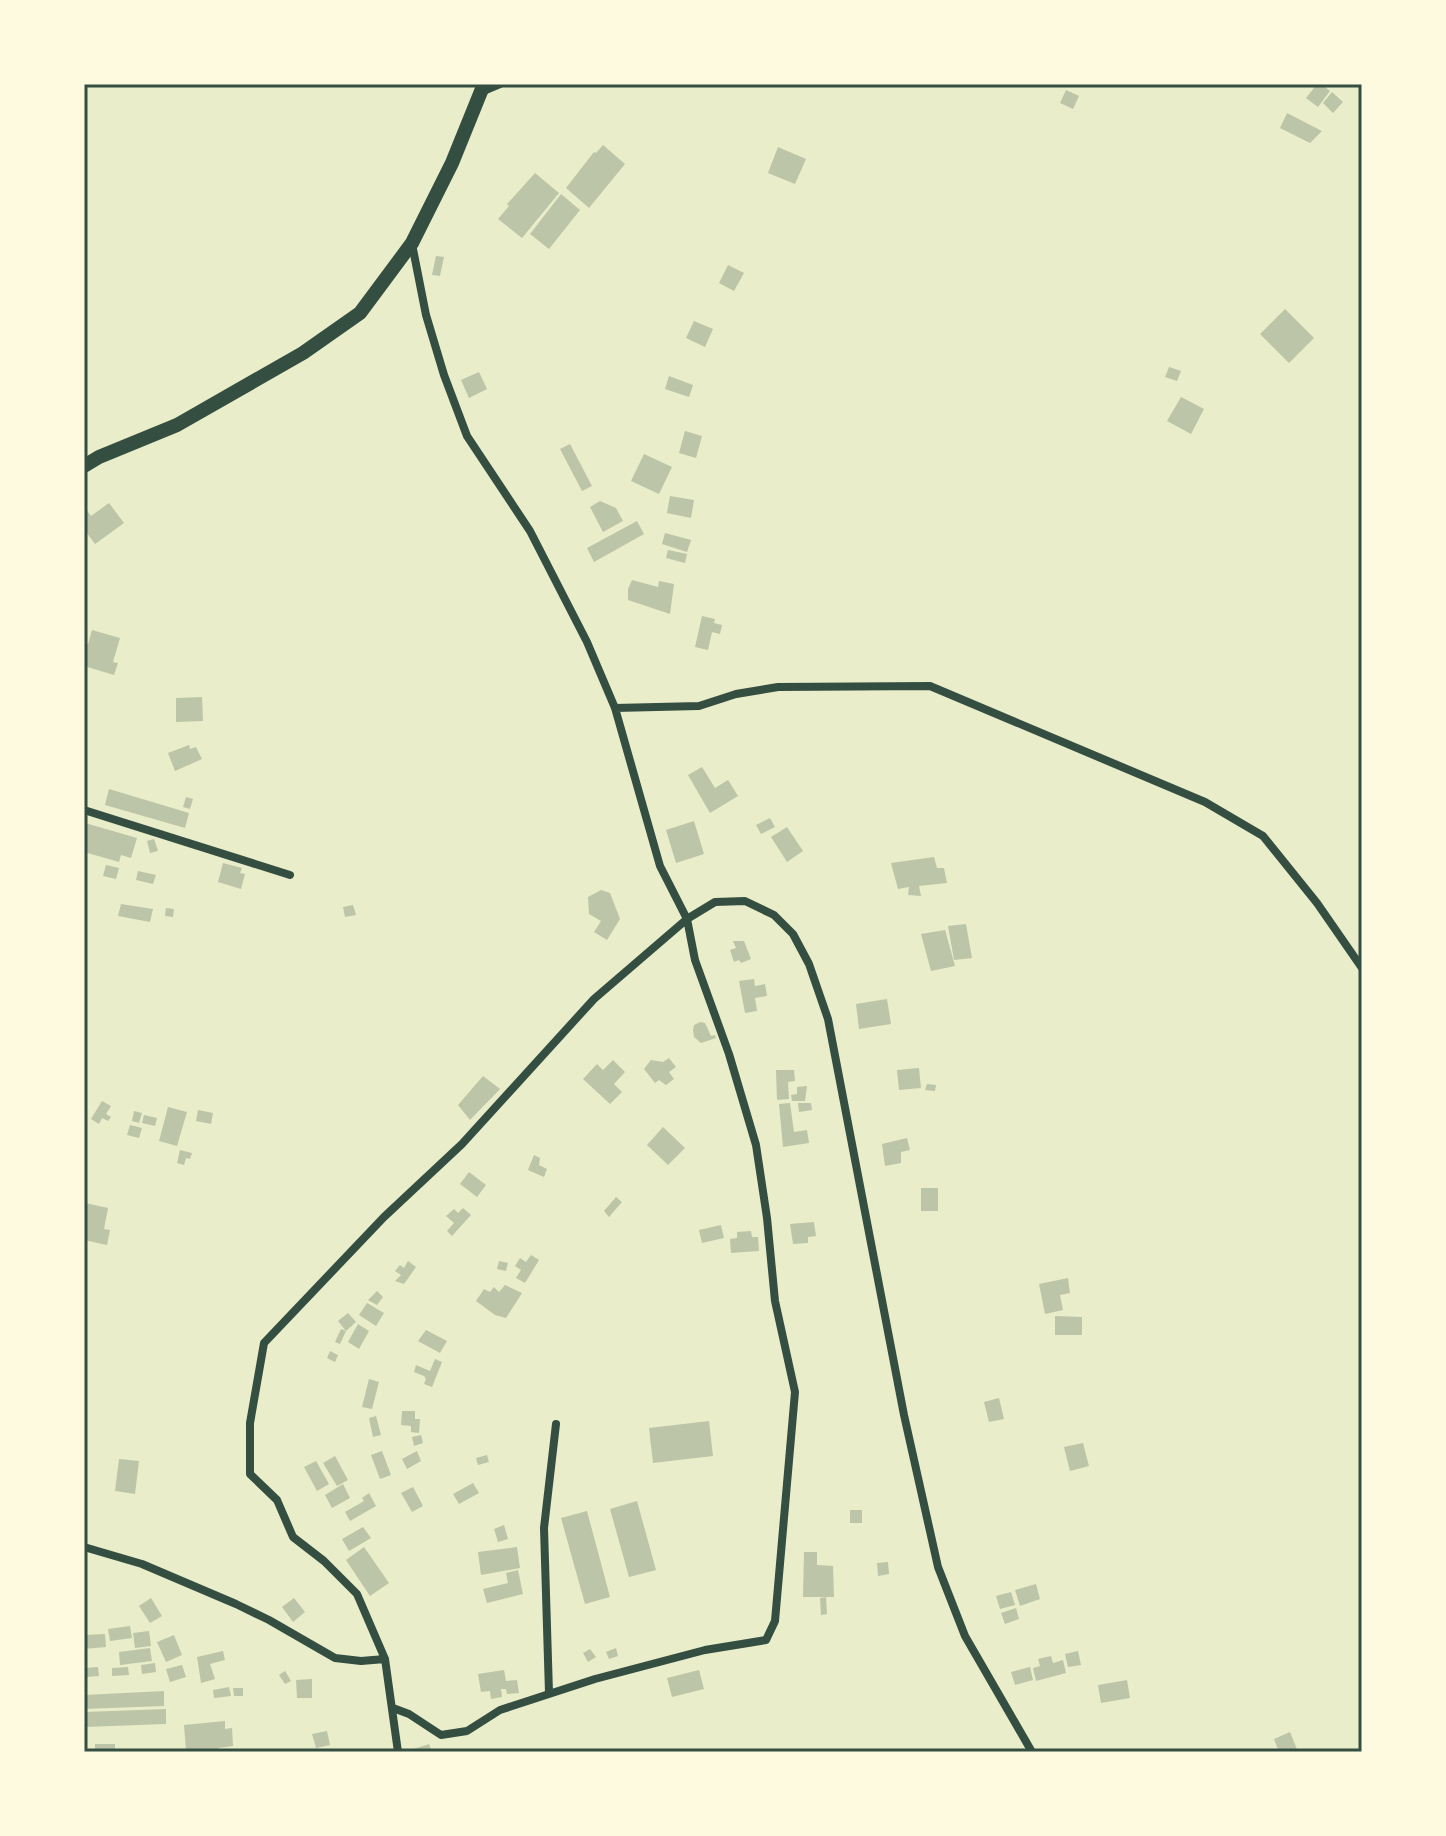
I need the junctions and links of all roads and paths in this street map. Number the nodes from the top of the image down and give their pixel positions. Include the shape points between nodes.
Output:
1 (500, 84) edge
2 (482, 88) edge
3 (412, 243) junction
4 (84, 466) edge
5 (615, 708) junction
6 (84, 810) edge
7 (290, 875) dead end
8 (687, 919) junction
9 (1362, 968) edge
10 (556, 1424) dead end
11 (84, 1547) edge
12 (385, 1659) junction
13 (549, 1693) junction
14 (393, 1708) junction
15 (398, 1752) edge
16 (1032, 1752) edge

1 - 2 street
2 - 3 street
3 - 4 street via 360,313 303,353 177,425
3 - 5 street via 426,315 467,436 530,531
5 - 8 street via 660,866
5 - 9 street via 699,706 778,687 930,686 1205,802 1263,836
6 - 7 street
8 - 12 street via 594,999 462,1144 264,1343 250,1423 250,1474 277,1500 293,1537 357,1594
8 - 13 street via 695,960 756,1145 775,1301 795,1392 775,1621 766,1640 690,1654
8 - 16 street via 715,902 745,901 774,915 793,934 809,964 828,1019 938,1567 965,1636
10 - 13 street via 544,1528
11 - 12 street via 142,1564 236,1604 335,1658
12 - 14 street
13 - 14 street via 500,1710 467,1731 441,1735
14 - 15 street

